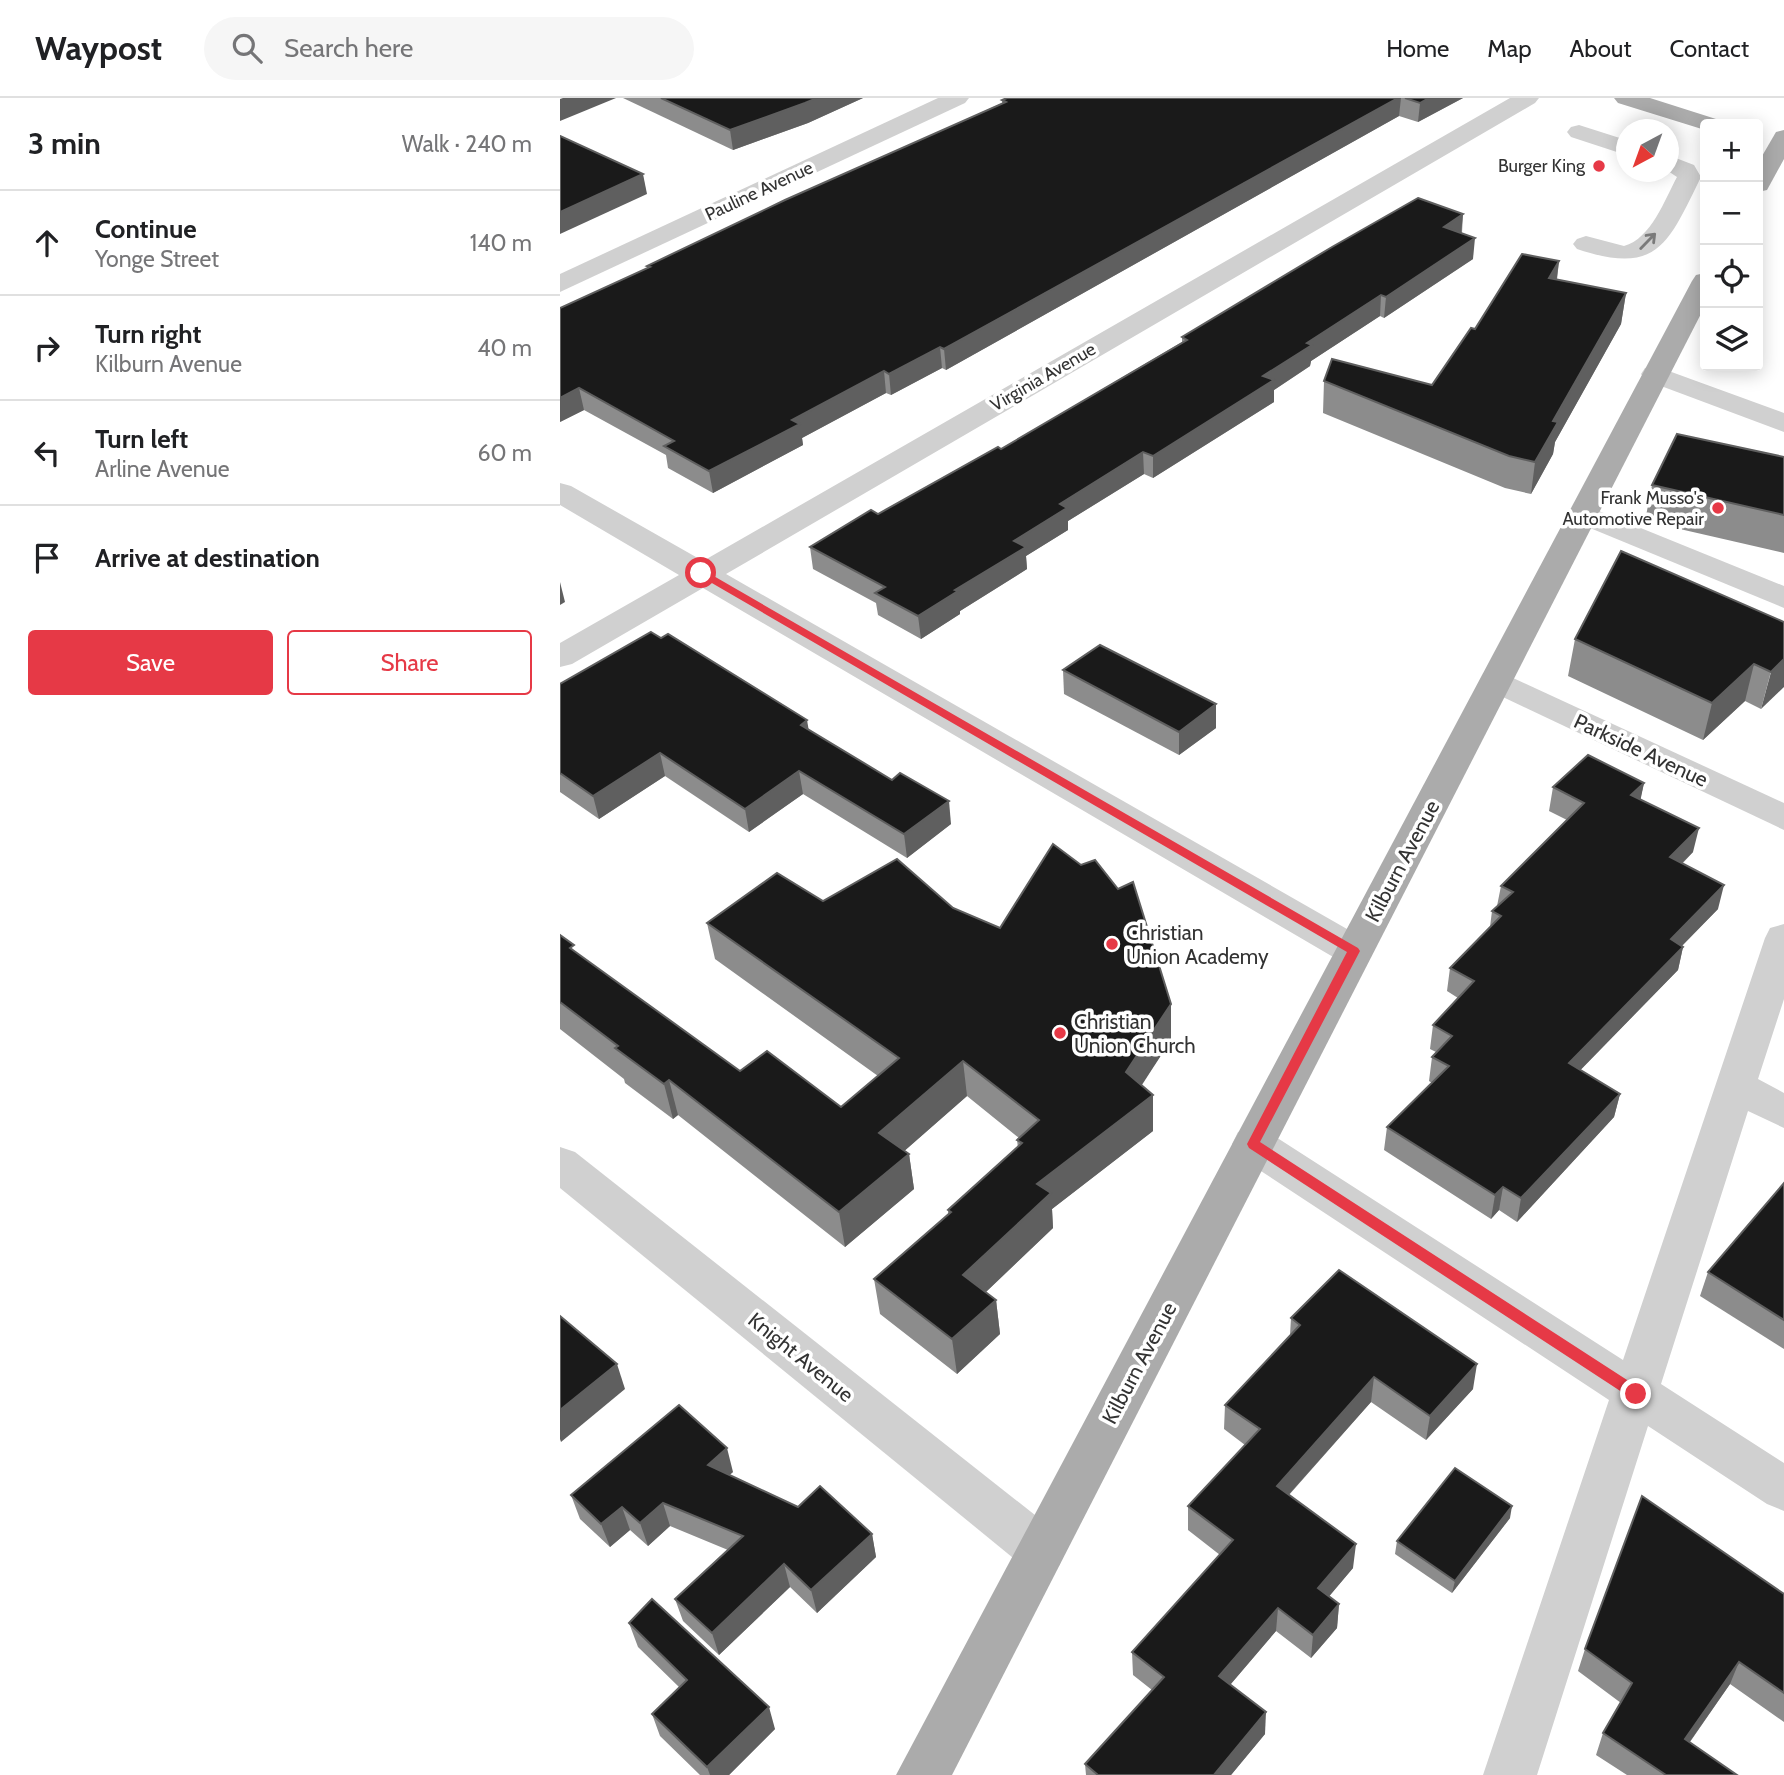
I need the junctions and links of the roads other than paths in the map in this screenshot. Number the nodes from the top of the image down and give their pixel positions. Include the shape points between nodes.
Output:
1 (957, 98) edge
2 (1527, 98) edge
3 (1626, 98) edge
4 (1700, 121) edge
5 (1579, 132) dead end
6 (1776, 143) edge
7 (1616, 145) edge
8 (1679, 167) edge
9 (1759, 182) edge
10 (1586, 244) dead end
11 (560, 284) edge
12 (1700, 290) edge
13 (1655, 374) junction
14 (1784, 423) edge
15 (560, 492) edge
16 (1584, 514) junction
17 (701, 573) junction
18 (1784, 598) edge
19 (560, 657) edge
20 (1498, 682) junction
21 (1784, 818) edge
22 (1784, 938) edge
23 (1354, 951) junction
24 (1737, 1086) junction
25 (1784, 1112) edge
26 (1253, 1144) junction
27 (560, 1164) edge
28 (1636, 1394) junction
29 (1784, 1489) edge
30 (1041, 1550) junction
31 (923, 1775) edge
32 (1510, 1775) edge

1 - 11 street, Pauline Avenue
2 - 17 street, Virginia Avenue
3 - 4 main road
5 - 7 street
6 - 9 main road
10 -> 8 street via 1624,254 1651,242 1689,177
12 - 13 main road, Kilburn Avenue
13 - 14 street
13 - 16 main road, Kilburn Avenue
15 - 17 street
16 - 18 street
16 - 20 main road, Kilburn Avenue
17 - 19 street, Virginia Avenue
17 - 23 street
20 - 21 street, Parkside Avenue
20 - 23 main road, Kilburn Avenue
22 - 24 street
23 - 26 main road, Kilburn Avenue
24 - 25 street
24 - 28 street
26 - 28 street
26 - 30 main road, Kilburn Avenue
27 - 30 street, Knight Avenue
28 - 29 street
28 - 32 street
30 - 31 main road, Kilburn Avenue

